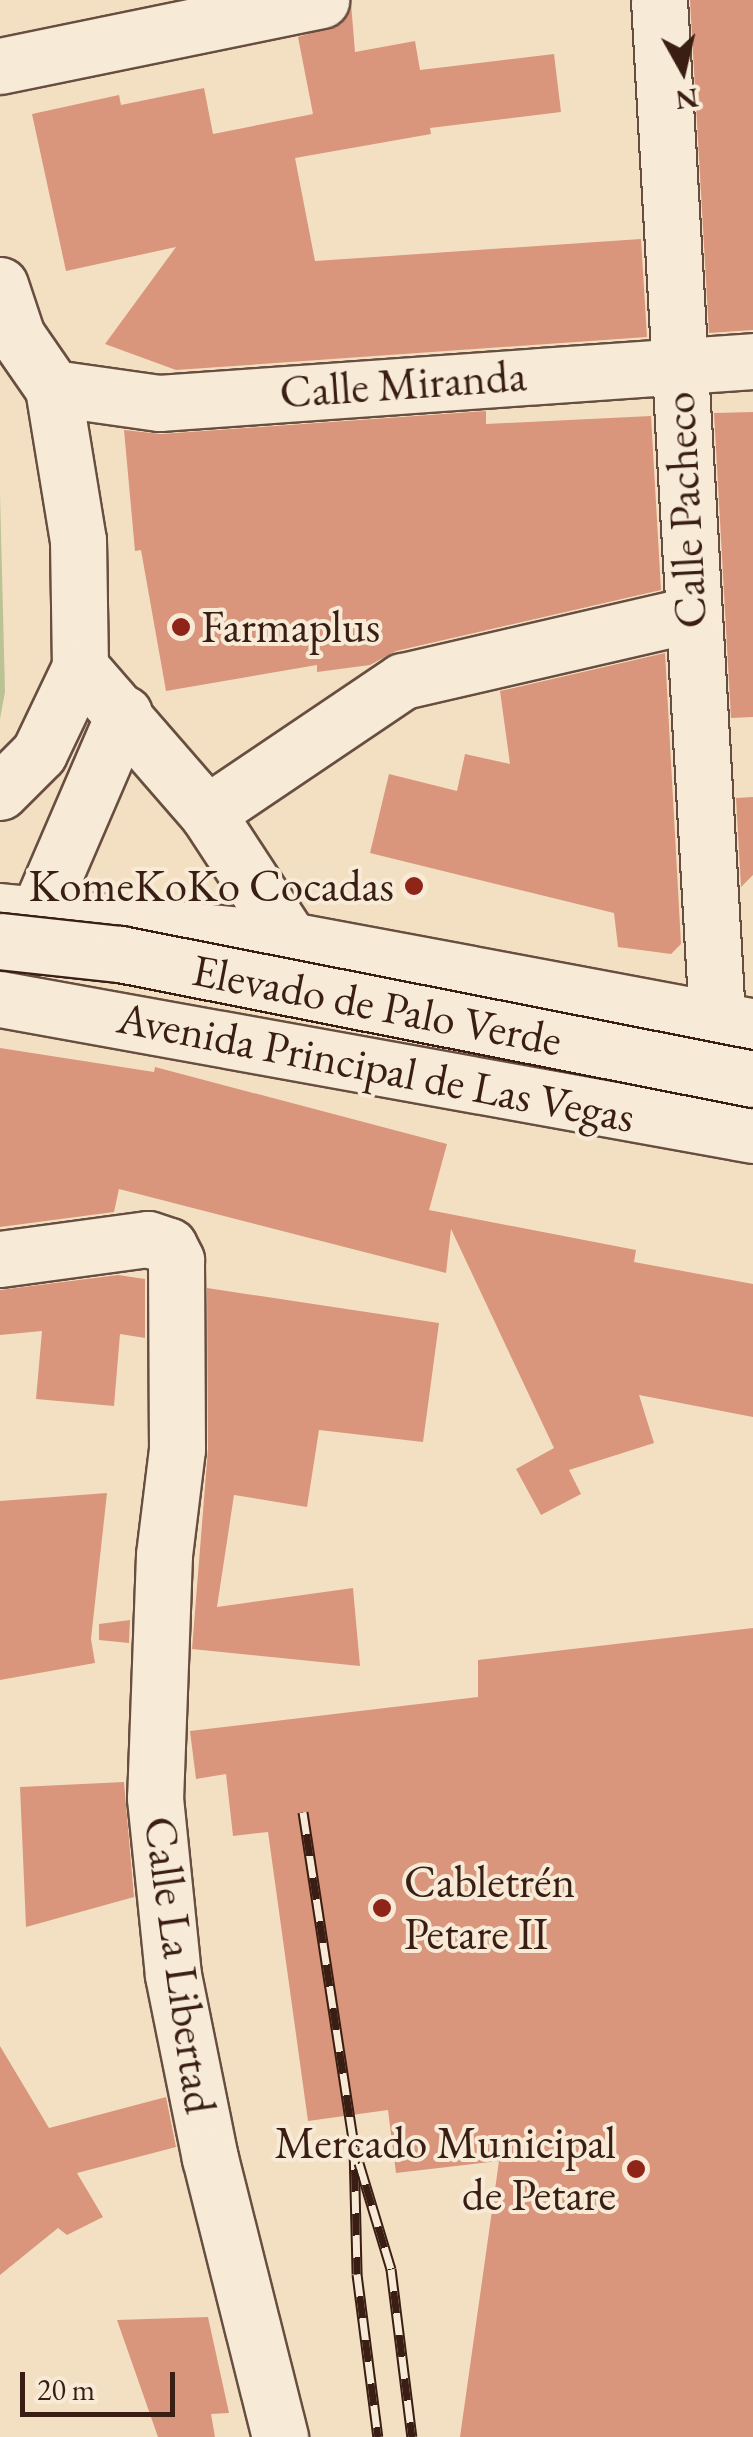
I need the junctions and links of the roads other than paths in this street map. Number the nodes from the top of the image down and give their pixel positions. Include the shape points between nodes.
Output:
1 (321, 0) edge
2 (658, 0) edge
3 (252, 6) edge
4 (0, 66) edge
5 (0, 284) edge
6 (8, 336) edge
7 (753, 361) edge
8 (678, 362) junction
9 (53, 388) junction
10 (690, 615) junction
11 (80, 668) junction
12 (124, 714) junction
13 (0, 792) edge
14 (207, 813) junction
15 (13, 921) edge
16 (290, 940) junction
17 (11, 999) edge
18 (735, 1023) edge
19 (753, 1079) edge
20 (753, 1136) edge
21 (0, 1260) edge
22 (280, 2437) edge

1 - 3 street
2 - 8 street, Calle Pacheco
3 - 4 street
5 - 6 street
6 - 9 street
7 - 8 street, Calle Miranda
8 - 9 street, Calle Miranda via 159,403
8 - 10 street, Calle Pacheco
9 - 11 street via 78,540
10 - 14 street via 403,681
10 - 18 street, Calle Pacheco
11 - 12 street
11 - 13 street via 39,754
12 - 14 street
12 - 15 street
14 - 16 street
15 - 16 street
15 - 17 street
15 - 19 street, Elevado de Palo Verde, bridge via 120,954
16 - 18 street
17 - 20 street, Avenida Principal de Las Vegas
21 - 22 street, Calle La Libertad via 148,1239 170,1246 176,1260 177,1449 164,1555 154,1798 172,1975

